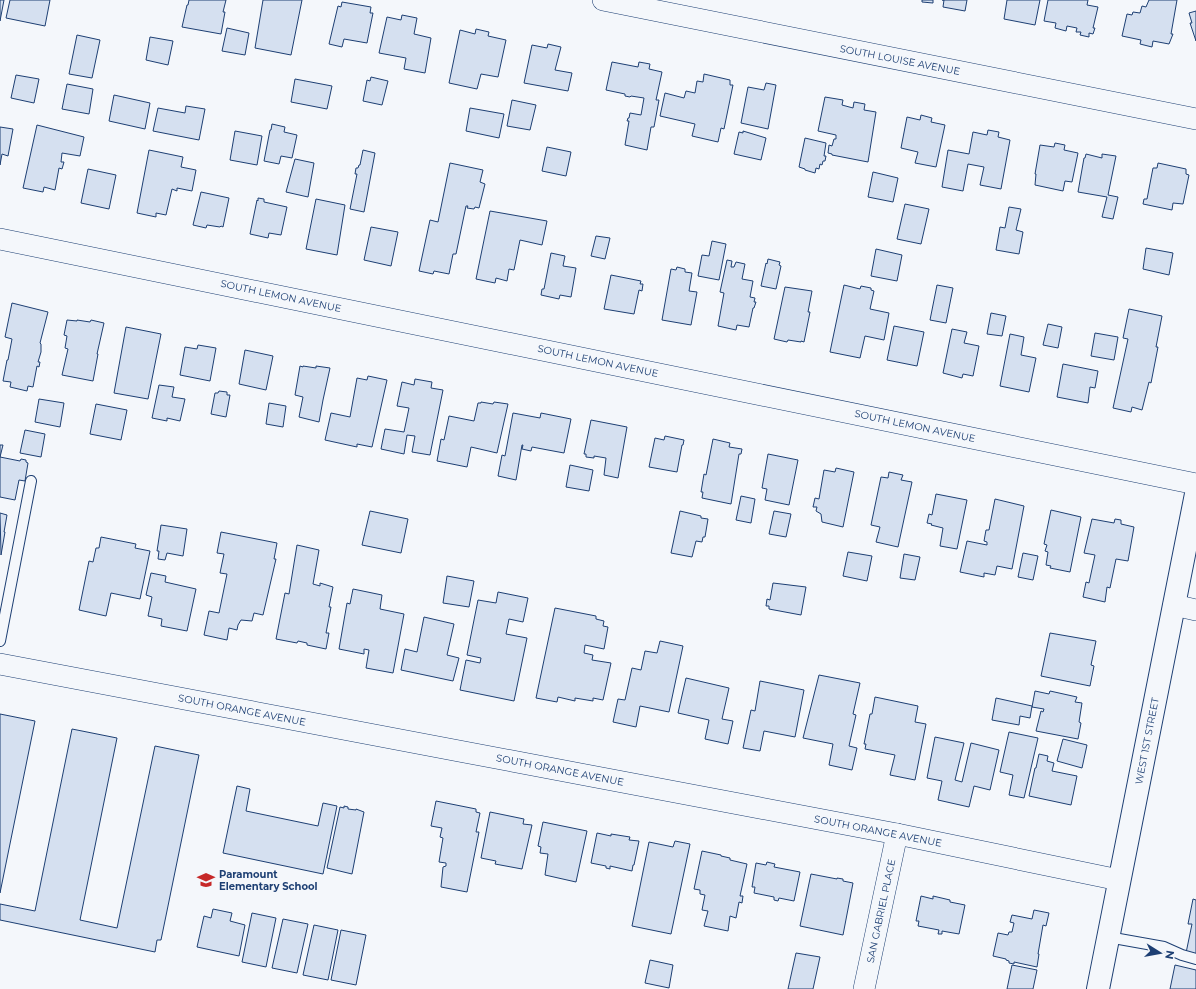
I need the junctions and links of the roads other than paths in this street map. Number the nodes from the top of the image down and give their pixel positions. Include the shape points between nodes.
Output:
1 (603, 0) edge
2 (1196, 119) edge
3 (0, 239) edge
4 (31, 481) dead end
5 (1196, 484) edge
6 (1196, 494) edge
7 (1174, 606) junction
8 (1196, 610) edge
9 (0, 641) edge
10 (0, 664) edge
11 (897, 834) junction
12 (1119, 880) junction
13 (1108, 937) junction
14 (1196, 959) edge
15 (864, 989) edge
16 (1098, 989) edge

1 - 2 street, SOUTH LOUISE AVENUE
3 - 5 street, SOUTH LEMON AVENUE
4 - 9 lane
6 - 7 street, WEST 1ST STREET
7 - 8 street
7 - 12 street, WEST 1ST STREET
10 - 11 street, SOUTH ORANGE AVENUE
11 - 12 street, SOUTH ORANGE AVENUE
11 - 15 street, SAN GABRIEL PLACE
12 - 13 street, WEST 1ST STREET
13 - 14 lane via 1164,947
13 - 16 street, WEST 1ST STREET

